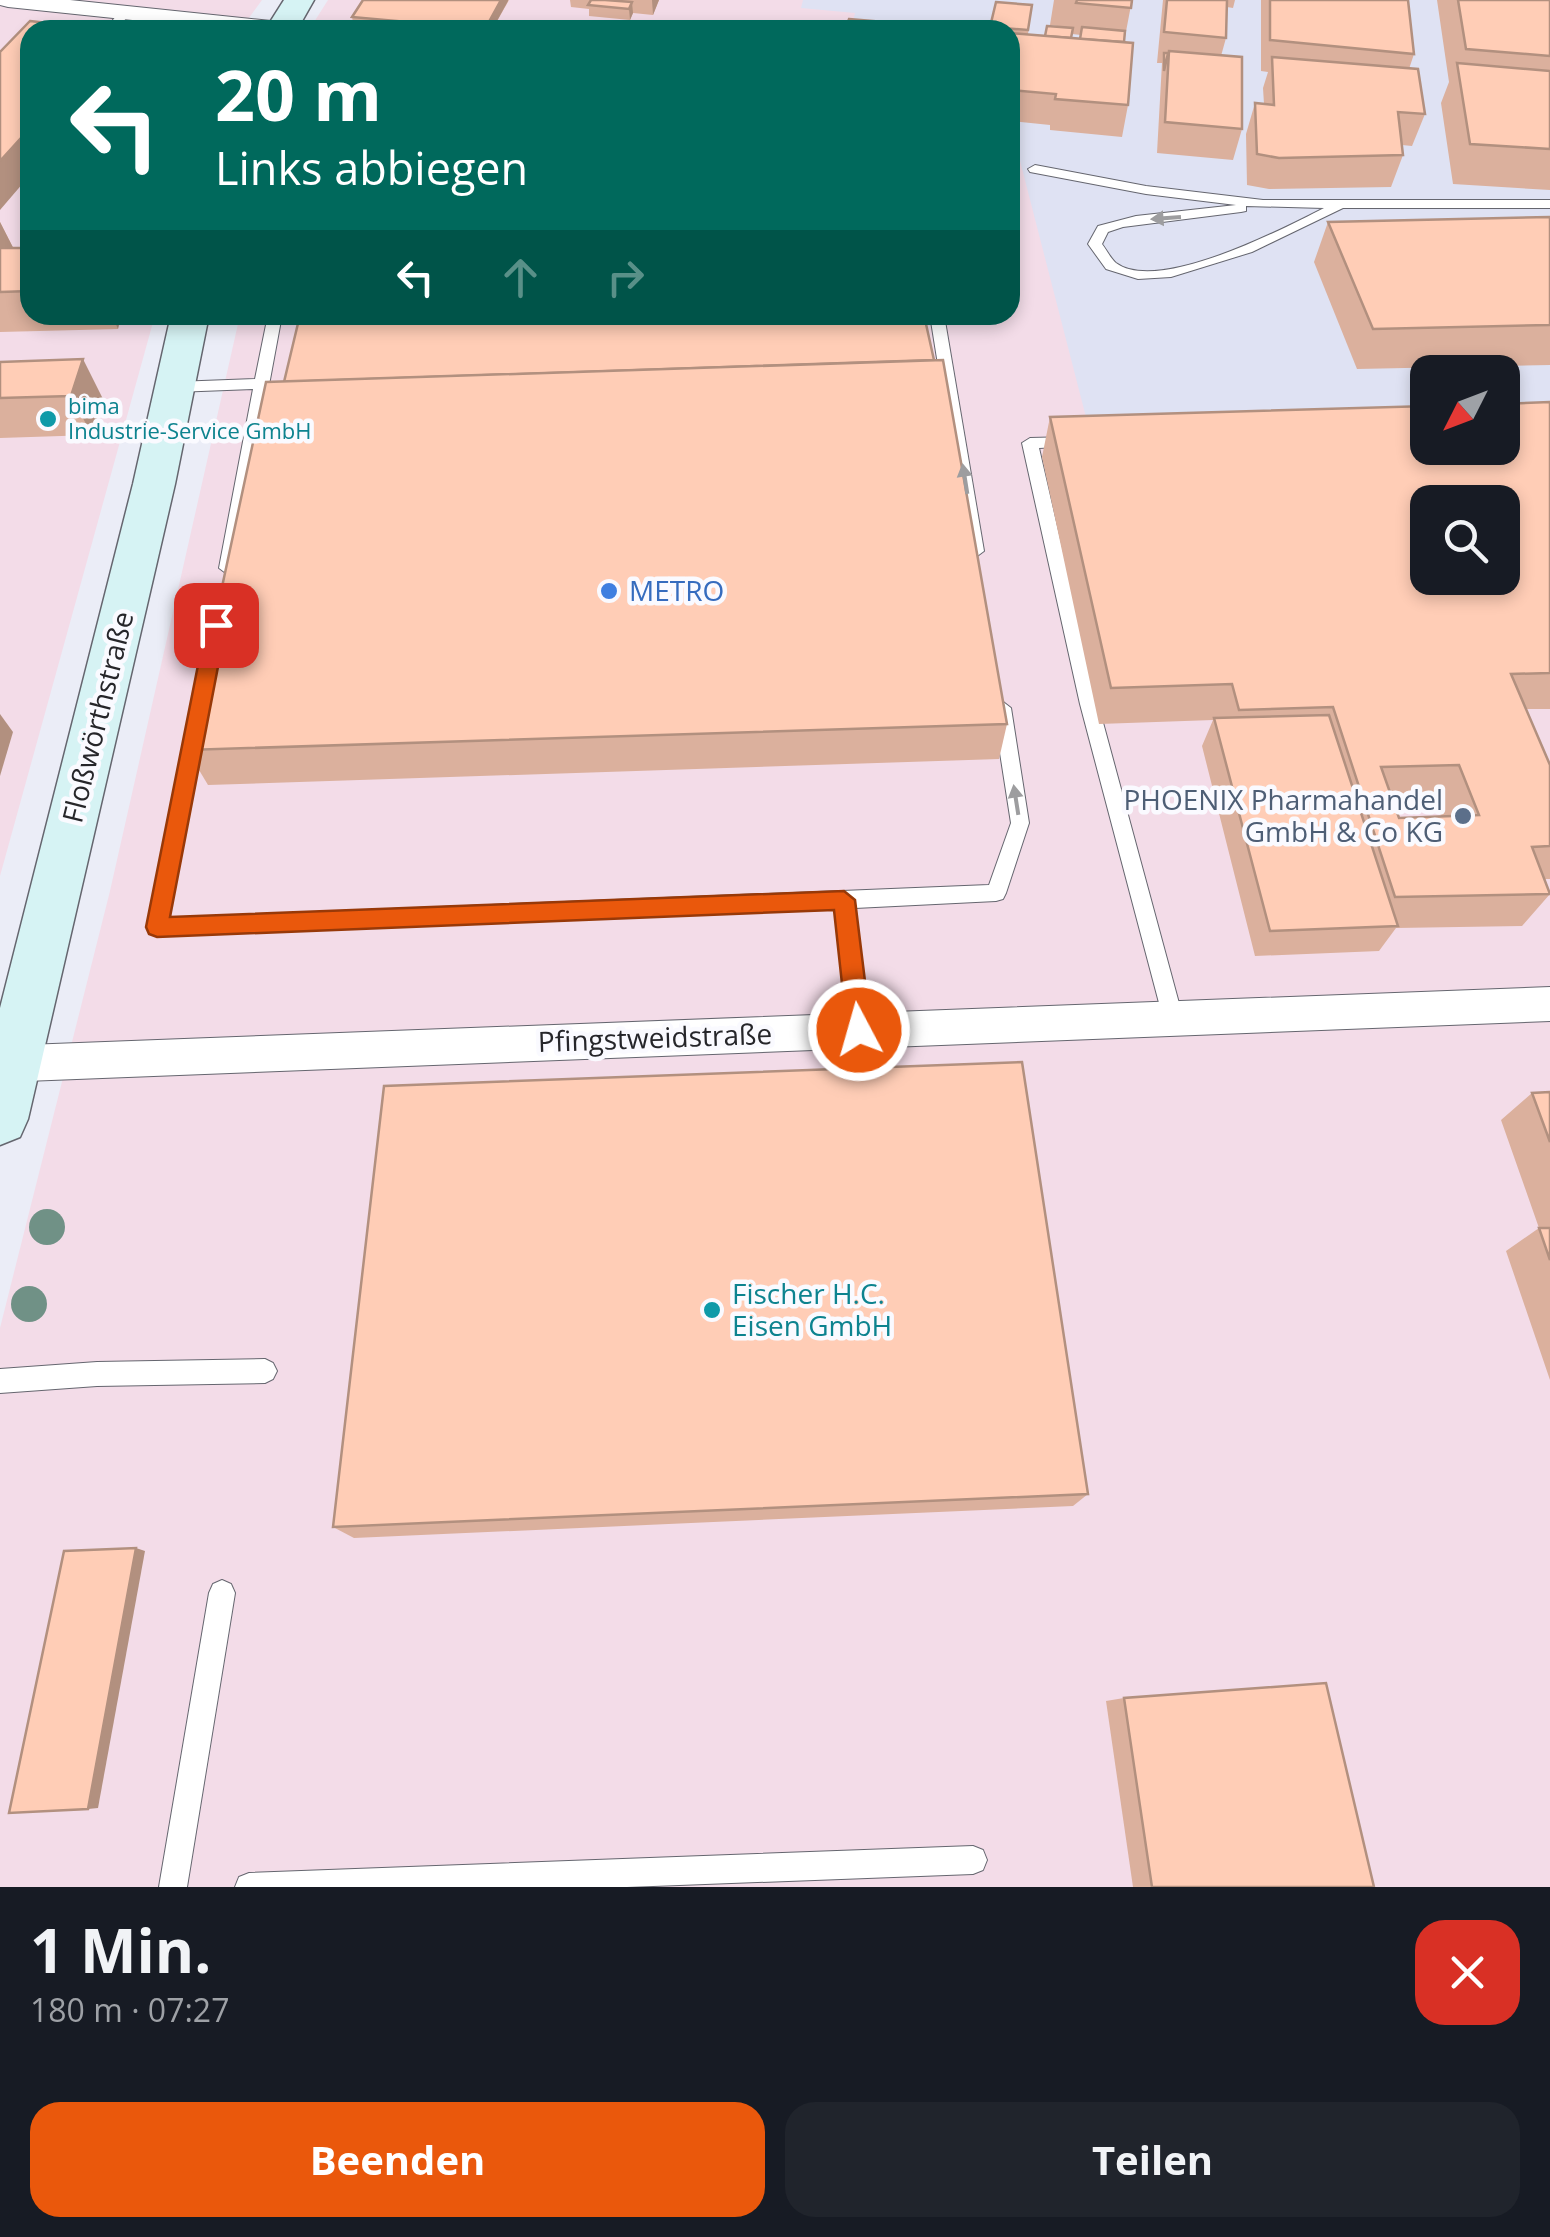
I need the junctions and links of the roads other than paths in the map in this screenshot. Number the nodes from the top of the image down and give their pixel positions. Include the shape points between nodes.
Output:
1 (8, 0) edge
2 (112, 20) edge
3 (1034, 169) dead end
4 (1262, 204) junction
5 (1343, 204) junction
6 (1550, 204) edge
7 (188, 325) edge
8 (274, 325) edge
9 (939, 325) edge
10 (261, 384) junction
11 (175, 387) junction
12 (1090, 441) edge
13 (980, 574) edge
14 (223, 587) edge
15 (998, 689) edge
16 (198, 719) edge
17 (844, 900) junction
18 (1550, 1004) edge
19 (1174, 1018) junction
20 (859, 1030) junction
21 (7, 1063) edge
22 (0, 1118) edge
23 (265, 1371) dead end
24 (0, 1380) edge
25 (222, 1593) dead end
26 (973, 1860) dead end
27 (173, 1887) edge
28 (249, 1887) edge

1 - 2 street
3 - 4 lane
4 - 5 lane
4 -> 5 lane via 1124,221 1103,229 1094,244 1101,262 1116,272 1168,272 1258,246
5 - 6 lane
7 - 11 main road, Floßwörthstraße
8 - 10 lane
13 -> 9 lane
10 - 11 lane
10 - 14 lane
11 - 21 main road, Floßwörthstraße
12 - 19 lane via 1030,443 1088,704
17 -> 15 lane via 996,893 1020,824
16 - 17 lane via 157,927
17 - 20 lane
18 - 19 street, Pfingstweidstraße
19 - 20 street, Pfingstweidstraße
20 - 21 street, Pfingstweidstraße
21 - 22 main road, Floßwörthstraße
23 - 24 lane
25 - 27 lane
26 - 28 lane

